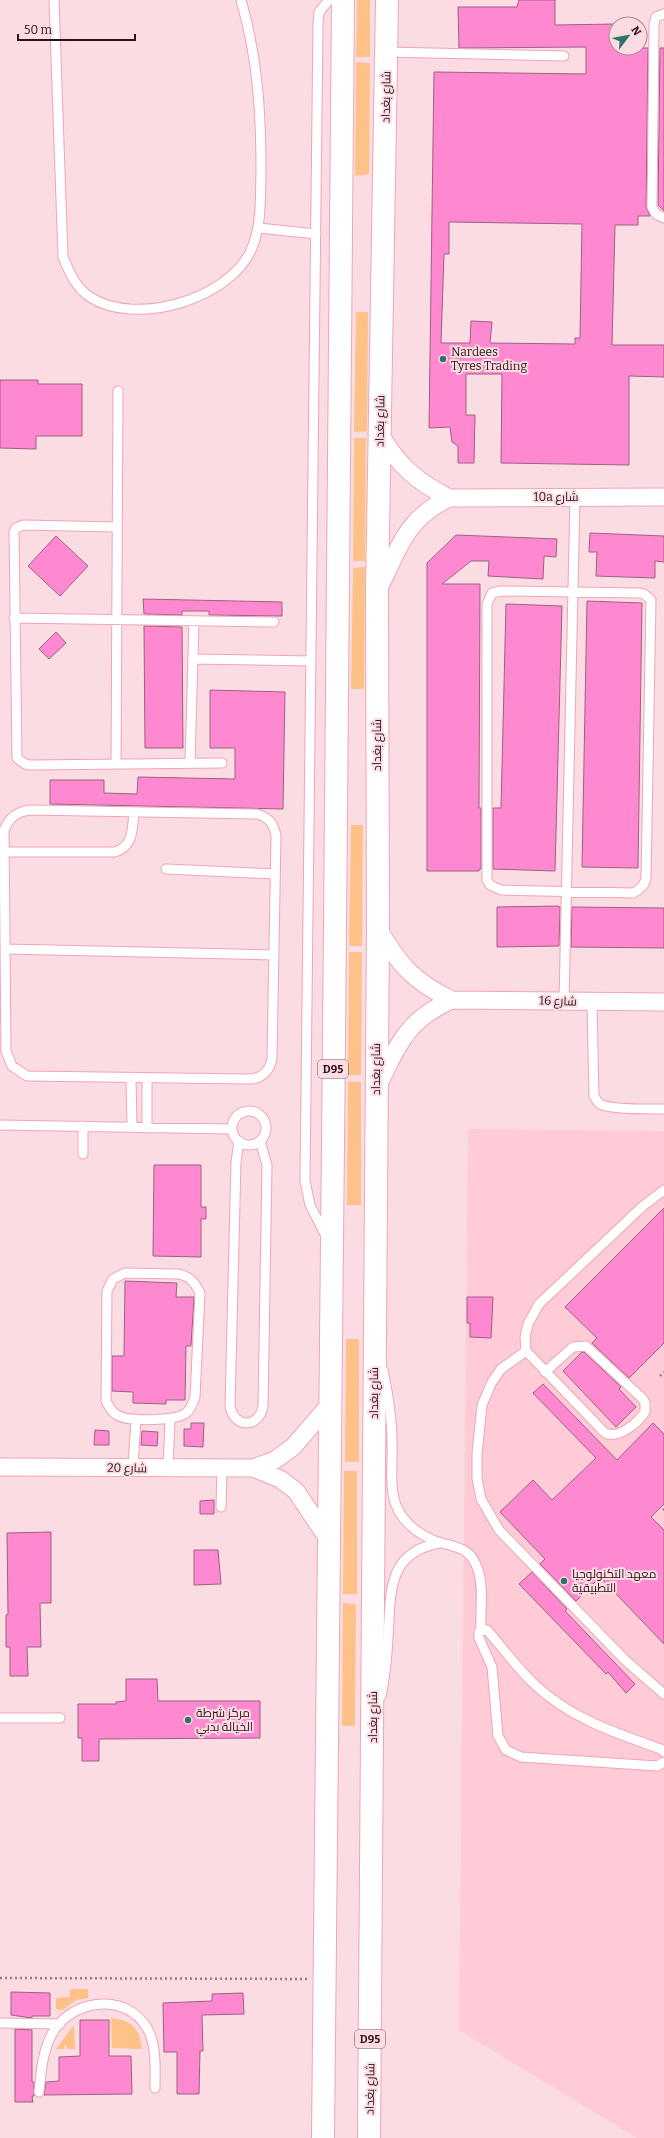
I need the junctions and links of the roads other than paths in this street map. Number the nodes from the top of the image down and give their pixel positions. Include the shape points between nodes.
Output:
1 (54, 0) edge
2 (241, 0) edge
3 (329, 0) edge
4 (343, 0) edge
5 (387, 0) edge
6 (664, 14) edge
7 (386, 52) junction
8 (564, 56) dead end
9 (664, 218) edge
10 (259, 228) junction
11 (316, 234) junction
12 (118, 390) dead end
13 (380, 434) junction
14 (575, 497) junction
15 (664, 497) edge
16 (449, 498) junction
17 (117, 527) junction
18 (377, 591) junction
19 (573, 592) junction
20 (14, 618) junction
21 (117, 620) junction
22 (194, 621) junction
23 (274, 622) dead end
24 (193, 659) junction
25 (311, 661) junction
26 (190, 763) junction
27 (222, 763) dead end
28 (116, 764) junction
29 (134, 812) junction
30 (4, 852) junction
31 (166, 869) dead end
32 (275, 874) junction
33 (566, 891) junction
34 (378, 928) junction
35 (5, 949) junction
36 (274, 955) junction
37 (452, 1000) junction
38 (564, 1001) junction
39 (592, 1002) junction
40 (664, 1002) edge
41 (132, 1078) junction
42 (147, 1078) junction
43 (376, 1088) junction
44 (664, 1109) edge
45 (0, 1125) edge
46 (83, 1126) junction
47 (132, 1127) junction
48 (147, 1128) junction
49 (232, 1129) junction
50 (239, 1141) junction
51 (260, 1141) junction
52 (83, 1154) dead end
53 (664, 1190) edge
54 (332, 1246) junction
55 (374, 1335) junction
56 (526, 1351) junction
57 (545, 1372) junction
58 (331, 1403) junction
59 (136, 1419) junction
60 (170, 1419) junction
61 (0, 1467) edge
62 (133, 1468) junction
63 (253, 1468) junction
64 (168, 1469) junction
65 (222, 1469) junction
66 (221, 1507) dead end
67 (330, 1542) junction
68 (440, 1543) junction
69 (481, 1630) junction
70 (664, 1694) edge
71 (0, 1718) edge
72 (60, 1718) dead end
73 (373, 1726) junction
74 (664, 1752) edge
75 (664, 1762) edge
76 (371, 1939) junction
77 (0, 2022) edge
78 (60, 2024) junction
79 (155, 2088) dead end
80 (39, 2092) dead end
81 (323, 2138) edge
82 (369, 2138) edge
83 (384, 2138) edge

1 - 10 lane via 63,257 72,279 89,296 110,307 160,309 183,302 223,283 239,268 252,249
2 - 10 lane via 250,32 260,96
3 - 11 lane via 318,18
4 - 54 main road, D95 via 335,668
5 - 7 main road, شارع بغداد / D95
6 - 9 lane via 656,17 654,24 652,207 656,214
7 - 8 lane
7 - 13 main road, شارع بغداد / D95
10 - 11 lane
11 - 25 lane
12 - 17 lane
13 - 16 street via 402,466 416,479
13 - 18 main road, شارع بغداد / D95
14 - 15 street, 10a شارع
14 - 16 street, 10a شارع
14 - 19 lane
16 - 18 street, 10a شارع via 423,513 413,523 403,536
17 - 20 lane via 24,525 16,528 13,536
17 - 21 lane
18 - 34 main road, شارع بغداد / D95
19 - 33 lane
19 - 33 lane via 640,593 650,600 646,871 645,884 633,893
19 - 33 lane via 496,592 490,596 487,604 488,880 495,888 501,890
20 - 21 lane
20 - 28 lane via 17,758 30,765
21 - 22 lane
21 - 28 lane
22 - 23 lane
22 - 24 lane
24 - 25 lane
24 - 26 lane
25 - 54 lane via 305,1180 310,1205
26 - 27 lane
26 - 28 lane
29 - 30 lane via 132,838 124,848 114,852
29 - 30 lane via 22,811 10,818 6,824
29 - 32 lane via 264,816 275,830
30 - 35 lane
31 - 32 lane
32 - 36 lane
33 - 38 lane
34 - 37 street, شارع 16 via 399,961 413,976 429,989
34 - 43 main road, شارع بغداد / D95
35 - 36 lane
35 - 41 lane via 6,1051 16,1070 28,1076
36 - 42 lane via 272,1058 266,1073 254,1079
37 - 38 street, شارع 16
37 - 43 street, شارع 16 via 430,1010 408,1030
38 - 39 street, شارع 16
39 - 40 street, شارع 16
39 - 44 lane via 596,1100 602,1105
41 - 42 lane
41 - 47 lane
42 - 48 lane
43 - 55 main road, شارع بغداد / D95
45 - 46 lane
46 - 47 lane
46 - 52 lane
47 - 48 lane
48 - 49 lane
49 - 50 lane
49 - 51 lane via 238,1115 252,1111 259,1114 266,1127 265,1135
50 - 51 lane via 246,1144
50 - 51 lane via 236,1162 230,1406 236,1420 243,1423 257,1420 263,1407 267,1165
53 - 56 lane via 643,1206 539,1304 528,1324 525,1337
54 - 58 main road, D95
55 - 68 lane via 391,1417 392,1489 396,1504 403,1519 424,1536
55 - 73 main road, شارع بغداد / D95
56 - 57 lane
56 - 70 lane via 501,1369 482,1405 478,1454 481,1499 499,1530 625,1660
57 - 57 lane via 609,1434 620,1433 645,1412 643,1399 586,1346 573,1347
58 - 63 street, شارع 20 via 294,1447 275,1460
58 - 67 main road, D95
59 - 60 lane
59 - 60 lane via 117,1416 110,1410 105,1391 107,1291 113,1278 125,1273 188,1276 196,1283 200,1293 195,1397 187,1413
59 - 62 lane
60 - 64 lane
61 - 62 street, شارع 20
62 - 64 street, شارع 20
63 - 65 street, شارع 20
63 - 67 street, شارع 20 via 280,1479 296,1491
64 - 65 street, شارع 20
65 - 66 lane
67 - 81 main road, D95
68 - 69 lane via 462,1549 476,1565
68 - 73 lane via 412,1553 401,1564 393,1579 385,1675
69 - 74 lane via 487,1630 534,1684 568,1710 607,1730
69 - 75 lane via 479,1638 492,1667 498,1736 506,1750 522,1757 656,1766
71 - 72 lane
73 - 76 main road, شارع بغداد / D95
76 - 82 main road, شارع بغداد / D95
76 - 83 main road via 382,2023
77 - 78 lane
78 - 79 lane via 72,2012 85,2006 113,2004 138,2017 152,2039
78 - 80 lane via 50,2037 44,2055

